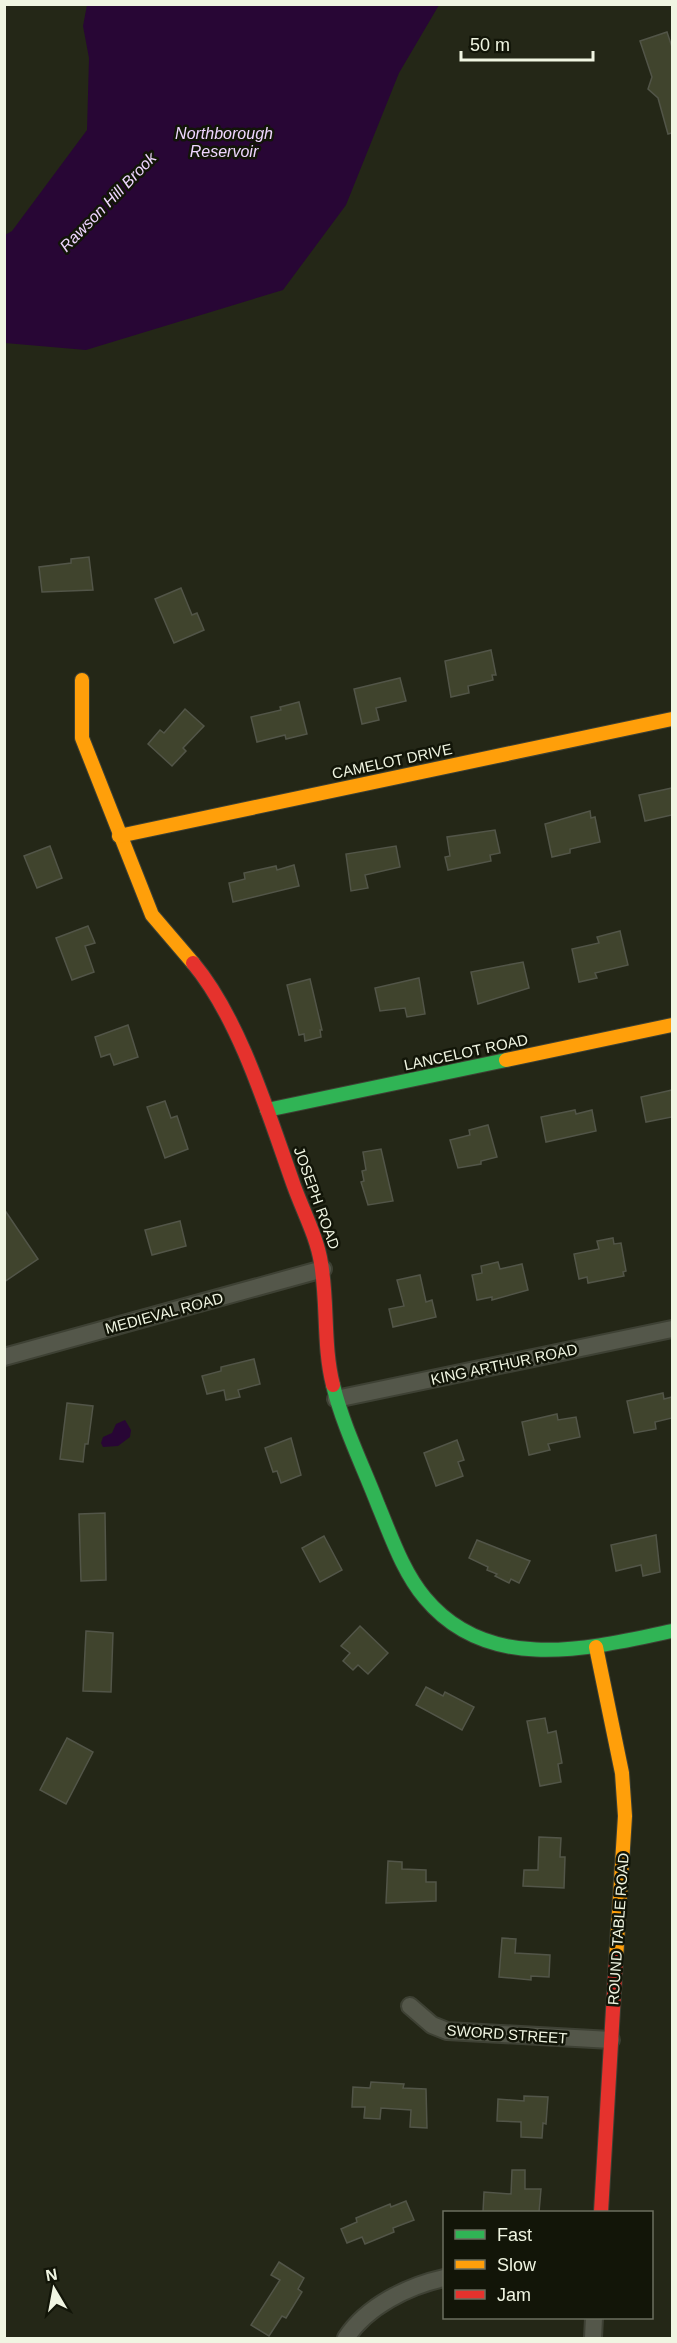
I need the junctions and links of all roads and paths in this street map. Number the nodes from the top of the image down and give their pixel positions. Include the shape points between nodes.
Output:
1 (82, 680) dead end
2 (672, 719) edge
3 (119, 836) junction
4 (672, 1025) edge
5 (267, 1110) junction
6 (323, 1269) junction
7 (672, 1329) edge
8 (4, 1357) edge
9 (336, 1399) junction
10 (672, 1631) edge
11 (596, 1647) junction
12 (410, 2006) dead end
13 (611, 2040) junction
14 (601, 2211) edge
15 (443, 2278) edge
16 (594, 2319) edge
17 (346, 2338) edge
18 (593, 2338) edge

1 - 3 street, JOSEPH ROAD via 82,738
2 - 3 street, CAMELOT DRIVE
3 - 5 street, JOSEPH ROAD via 152,915 222,1004
4 - 5 street, LANCELOT ROAD
5 - 6 street, JOSEPH ROAD
6 - 8 street, MEDIEVAL ROAD
6 - 9 street, JOSEPH ROAD via 328,1367
7 - 9 street, KING ARTHUR ROAD
9 - 11 street, JOSEPH ROAD via 399,1558 413,1583 441,1616 464,1632 505,1648 551,1653
10 - 11 street, JOSEPH ROAD
11 - 13 street, ROUND TABLE ROAD via 625,1794
12 - 13 street, SWORD STREET via 432,2025 447,2031
13 - 14 street, ROUND TABLE ROAD
15 - 17 street via 418,2285 381,2305
16 - 18 street

